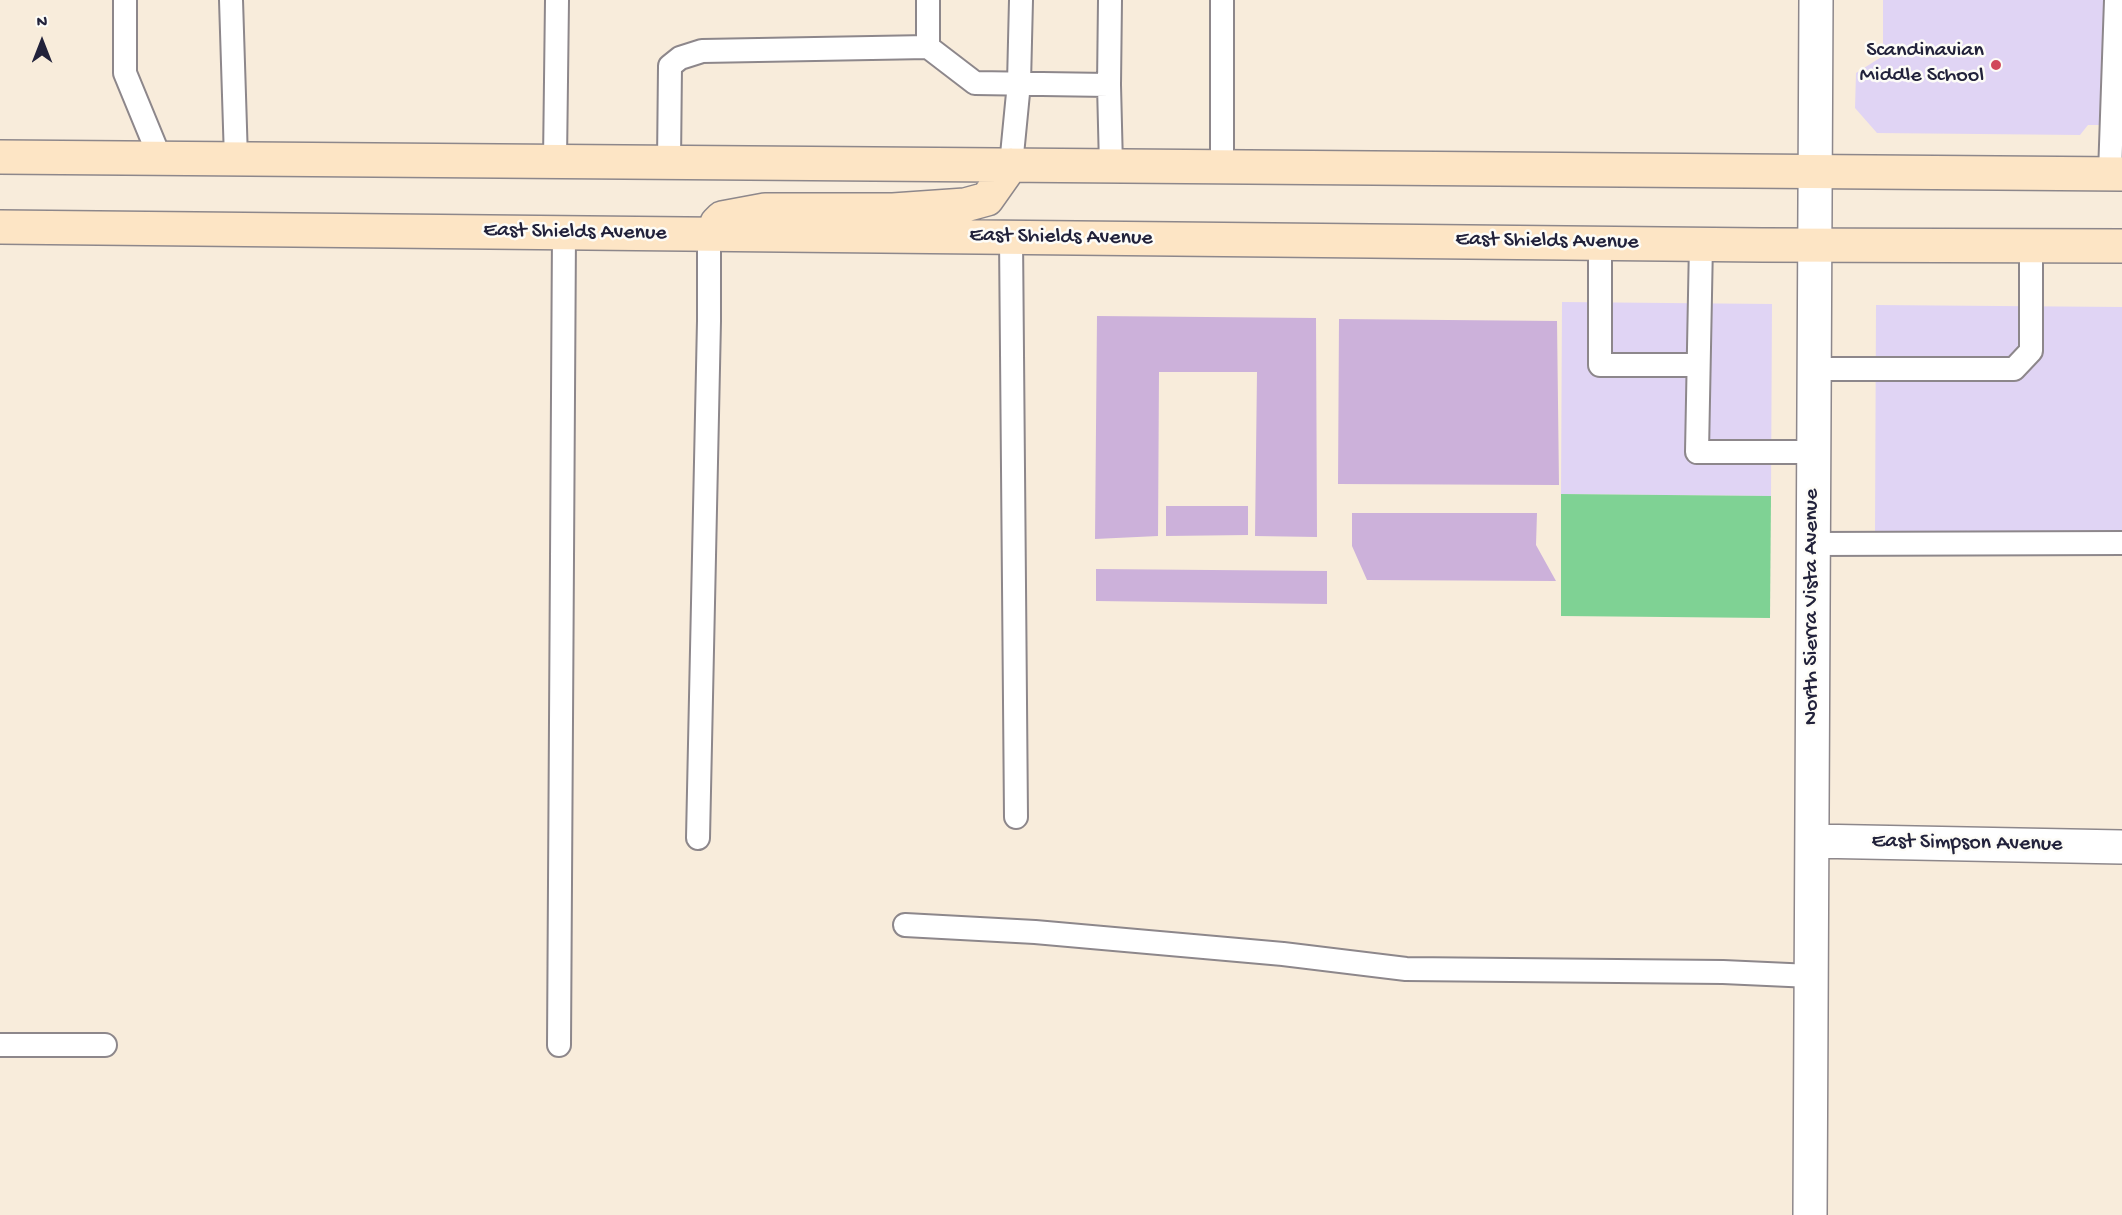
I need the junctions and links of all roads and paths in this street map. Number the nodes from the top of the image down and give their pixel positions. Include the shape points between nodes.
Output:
1 (125, 0) edge
2 (231, 0) edge
3 (557, 0) edge
4 (928, 0) edge
5 (1021, 0) edge
6 (1110, 0) edge
7 (1222, 0) edge
8 (1816, 0) edge
9 (2116, 0) edge
10 (928, 47) junction
11 (1019, 83) junction
12 (1109, 84) junction
13 (0, 157) edge
14 (160, 158) junction
15 (236, 159) junction
16 (555, 161) junction
17 (669, 162) junction
18 (1011, 165) junction
19 (1111, 166) junction
20 (1222, 166) junction
21 (1815, 172) junction
22 (2116, 174) edge
23 (0, 227) edge
24 (564, 233) junction
25 (709, 234) junction
26 (1011, 237) junction
27 (1600, 243) junction
28 (1701, 243) junction
29 (1815, 245) junction
30 (2031, 246) junction
31 (2122, 246) edge
32 (1697, 365) junction
33 (1814, 369) junction
34 (1814, 452) junction
35 (2122, 543) edge
36 (1814, 544) junction
37 (1016, 817) dead end
38 (698, 838) dead end
39 (1812, 841) junction
40 (2122, 847) edge
41 (905, 925) dead end
42 (1811, 976) junction
43 (0, 1045) edge
44 (105, 1045) dead end
45 (559, 1045) dead end
46 (1810, 1215) edge

1 - 14 lane via 125,73
2 - 15 lane
3 - 16 lane
4 - 10 lane
5 - 11 lane
6 - 12 lane
7 - 20 lane
8 - 21 street, North Sierra Vista Avenue
9 - 22 lane
10 - 11 lane via 975,83
10 - 17 lane via 702,51 680,58 670,66
11 - 12 lane
11 - 18 lane
12 - 19 lane
13 - 14 main road
14 - 15 main road
15 - 16 main road
16 - 17 main road
17 - 18 main road
18 - 19 main road
18 - 25 main road via 983,201 893,210 765,210 722,218
19 - 20 main road
20 - 21 main road
21 - 22 main road
21 - 29 street, North Sierra Vista Avenue
23 - 24 main road, East Shields Avenue
24 - 25 main road, East Shields Avenue
24 - 45 lane
25 - 26 main road, East Shields Avenue
25 - 38 lane
26 - 27 main road, East Shields Avenue
26 - 37 lane
27 - 28 main road, East Shields Avenue
27 - 32 lane via 1600,365
28 - 29 main road, East Shields Avenue
28 - 32 lane
29 - 30 main road, East Shields Avenue
29 - 33 street, North Sierra Vista Avenue
30 - 31 main road, East Shields Avenue
30 - 33 lane via 2031,351 2014,369
32 - 34 lane via 1697,453
33 - 34 street, North Sierra Vista Avenue
34 - 36 street, North Sierra Vista Avenue
35 - 36 lane
36 - 39 street, North Sierra Vista Avenue
39 - 40 street, East Simpson Avenue
39 - 42 street, North Sierra Vista Avenue
41 - 42 lane via 1035,932 1406,969
42 - 46 street, North Sierra Vista Avenue
43 - 44 lane

